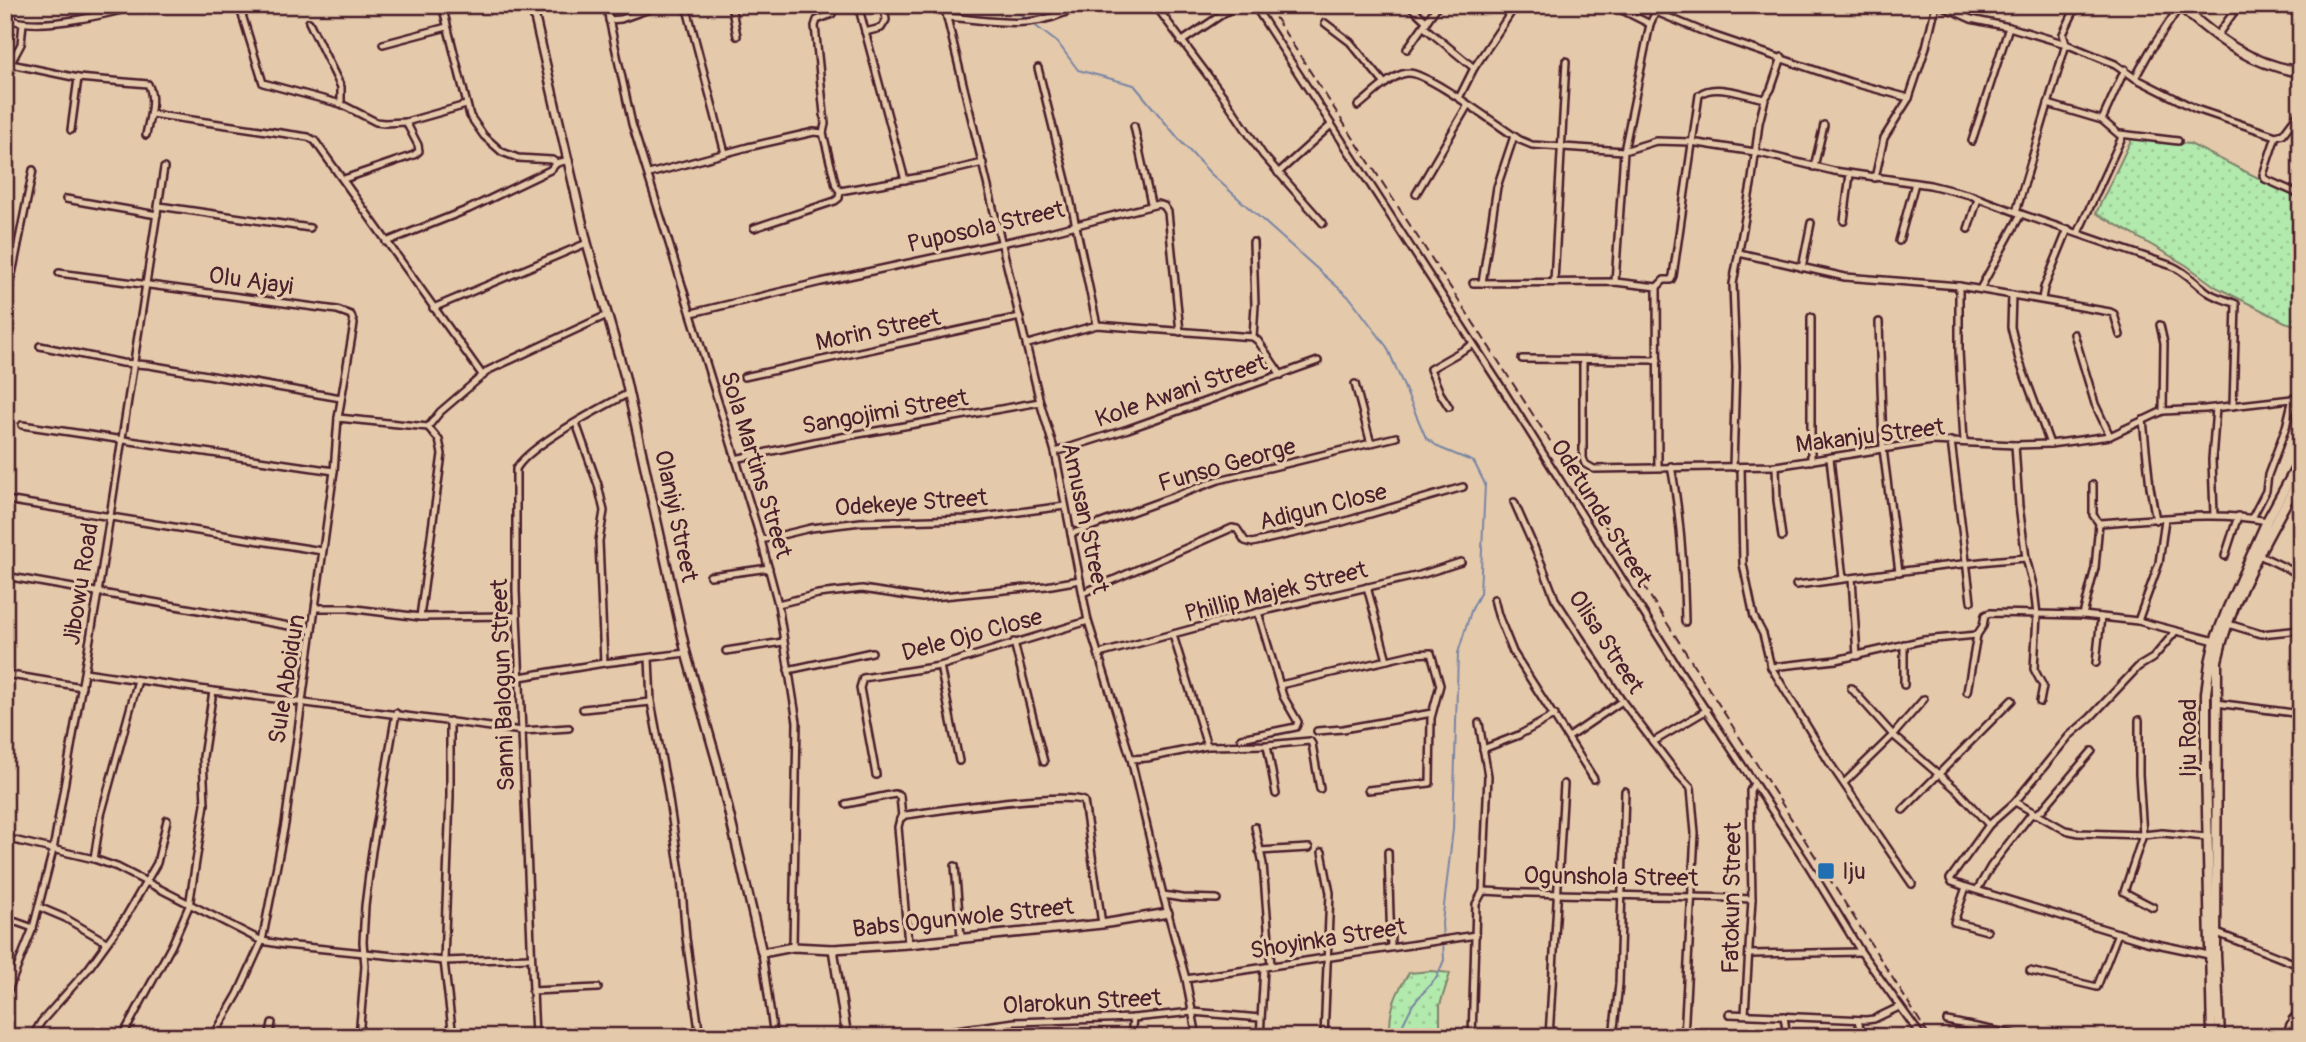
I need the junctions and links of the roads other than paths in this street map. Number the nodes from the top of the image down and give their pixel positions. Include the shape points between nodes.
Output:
1 (141, 5) edge
2 (239, 5) edge
3 (442, 5) edge
4 (532, 5) edge
5 (606, 5) edge
6 (661, 5) edge
7 (686, 5) edge
8 (731, 5) edge
9 (858, 5) edge
10 (884, 5) edge
11 (944, 5) edge
12 (1081, 5) edge
13 (1155, 5) edge
14 (1236, 5) edge
15 (1254, 5) edge
16 (1409, 5) edge
17 (1437, 5) edge
18 (1516, 5) edge
19 (1612, 5) edge
20 (1659, 5) edge
21 (1938, 5) edge
22 (2077, 5) edge
23 (2239, 5) edge
24 (2284, 5) edge
25 (2180, 6) edge
26 (5, 8) edge
27 (2301, 11) edge
28 (1656, 12) junction
29 (832, 14) dead end
30 (947, 17) junction
31 (609, 20) junction
32 (309, 22) dead end
33 (23, 23) junction
34 (1325, 23) dead end
35 (1425, 24) junction
36 (1650, 24) junction
37 (447, 27) junction
38 (2009, 27) junction
39 (866, 32) junction
40 (737, 36) dead end
41 (2216, 37) junction
42 (1181, 42) junction
43 (383, 44) dead end
44 (2066, 44) junction
45 (1406, 49) dead end
46 (1782, 57) junction
47 (1566, 61) dead end
48 (11, 64) junction
49 (1038, 68) dead end
50 (1474, 68) junction
51 (2125, 69) junction
52 (2301, 72) edge
53 (5, 74) edge
54 (78, 78) junction
55 (2135, 78) junction
56 (1385, 84) junction
57 (1459, 98) junction
58 (1909, 98) junction
59 (1765, 99) junction
60 (341, 104) junction
61 (2048, 104) junction
62 (466, 105) junction
63 (1468, 105) junction
64 (1359, 106) dead end
65 (2301, 110) edge
66 (151, 114) junction
67 (2102, 120) junction
68 (406, 122) junction
69 (1331, 125) junction
70 (1824, 125) dead end
71 (1134, 126) dead end
72 (71, 130) dead end
73 (824, 133) junction
74 (2119, 134) junction
75 (146, 135) dead end
76 (1514, 136) junction
77 (2276, 136) junction
78 (1972, 141) dead end
79 (2178, 141) dead end
80 (1691, 142) junction
81 (1561, 147) junction
82 (1624, 151) junction
83 (1755, 152) junction
84 (725, 153) junction
85 (569, 160) junction
86 (557, 163) junction
87 (983, 163) junction
88 (1814, 167) junction
89 (164, 168) dead end
90 (33, 170) dead end
91 (1278, 173) junction
92 (649, 174) junction
93 (1850, 174) junction
94 (1875, 178) junction
95 (344, 179) junction
96 (905, 180) junction
97 (1915, 183) junction
98 (840, 191) junction
99 (1416, 194) dead end
100 (2301, 195) edge
101 (1978, 199) junction
102 (66, 200) dead end
103 (1151, 204) junction
104 (159, 206) junction
105 (2018, 213) junction
106 (157, 215) junction
107 (1844, 221) dead end
108 (1323, 223) dead end
109 (1811, 223) dead end
110 (1076, 224) junction
111 (310, 228) dead end
112 (754, 228) dead end
113 (1968, 229) dead end
114 (2068, 229) junction
115 (2078, 233) junction
116 (1899, 241) dead end
117 (386, 242) junction
118 (1253, 242) dead end
119 (587, 243) junction
120 (1003, 243) junction
121 (1739, 253) junction
122 (1802, 268) junction
123 (59, 273) dead end
124 (1554, 282) junction
125 (1615, 282) junction
126 (1473, 283) dead end
127 (1482, 283) junction
128 (146, 284) junction
129 (1959, 286) junction
130 (1657, 287) junction
131 (1980, 289) junction
132 (2012, 295) junction
133 (2042, 299) junction
134 (433, 308) junction
135 (5, 309) edge
136 (692, 313) junction
137 (351, 315) joint
138 (607, 315) junction
139 (1020, 317) junction
140 (1811, 317) dead end
141 (1879, 322) dead end
142 (1097, 325) junction
143 (2160, 325) dead end
144 (1180, 332) junction
145 (2074, 334) dead end
146 (2120, 335) dead end
147 (1253, 337) junction
148 (1028, 344) junction
149 (1472, 345) junction
150 (40, 346) dead end
151 (1522, 359) dead end
152 (1583, 359) junction
153 (1658, 360) junction
154 (1318, 361) dead end
155 (134, 363) junction
156 (1281, 375) junction
157 (483, 376) junction
158 (744, 377) dead end
159 (1354, 384) dead end
160 (629, 393) junction
161 (341, 398) junction
162 (2293, 398) junction
163 (2301, 398) edge
164 (1040, 402) junction
165 (2233, 406) junction
166 (1449, 407) dead end
167 (2216, 408) junction
168 (2163, 411) junction
169 (338, 418) junction
170 (2143, 420) junction
171 (576, 423) junction
172 (22, 425) dead end
173 (428, 427) junction
174 (2110, 436) junction
175 (1396, 437) dead end
176 (121, 441) junction
177 (1951, 442) junction
178 (1964, 442) junction
179 (1371, 444) junction
180 (2050, 444) junction
181 (2015, 445) junction
182 (1883, 449) junction
183 (1055, 452) junction
184 (1830, 458) junction
185 (735, 459) junction
186 (2301, 460) edge
187 (1811, 461) junction
188 (1671, 466) junction
189 (1776, 466) junction
190 (1658, 467) junction
191 (1733, 467) junction
192 (1741, 467) junction
193 (334, 471) junction
194 (2301, 475) edge
195 (2093, 485) dead end
196 (1463, 487) dead end
197 (6, 500) edge
198 (1514, 502) dead end
199 (1065, 506) junction
200 (2214, 515) junction
201 (2238, 516) junction
202 (109, 517) junction
203 (2252, 518) junction
204 (2165, 519) junction
205 (2156, 520) junction
206 (2267, 521) junction
207 (2099, 523) junction
208 (1071, 534) junction
209 (1782, 537) dead end
210 (761, 540) junction
211 (322, 551) junction
212 (2259, 555) junction
213 (2225, 556) dead end
214 (2026, 558) junction
215 (1461, 562) dead end
216 (1966, 562) junction
217 (769, 568) junction
218 (1899, 572) junction
219 (2301, 575) edge
220 (5, 576) edge
221 (710, 576) dead end
222 (1852, 578) junction
223 (1843, 579) junction
224 (1080, 580) junction
225 (1796, 585) dead end
226 (1367, 587) junction
227 (98, 593) junction
228 (1083, 593) junction
229 (1494, 599) dead end
230 (1972, 601) dead end
231 (778, 604) junction
232 (316, 608) junction
233 (1258, 612) junction
234 (2037, 615) junction
235 (2083, 615) junction
236 (517, 616) junction
237 (420, 617) junction
238 (2101, 617) junction
239 (1088, 621) junction
240 (2138, 621) junction
241 (1685, 622) dead end
242 (2301, 622) edge
243 (2228, 624) junction
244 (312, 629) junction
245 (2298, 630) edge
246 (2176, 631) junction
247 (1173, 635) junction
248 (1977, 635) junction
249 (2214, 640) junction
250 (783, 642) junction
251 (1014, 642) junction
252 (1905, 644) junction
253 (726, 651) dead end
254 (872, 652) dead end
255 (686, 653) junction
256 (1099, 654) junction
257 (1857, 656) junction
258 (649, 658) junction
259 (1387, 660) junction
260 (604, 663) junction
261 (2096, 663) dead end
262 (940, 666) junction
263 (1771, 667) junction
264 (788, 670) junction
265 (85, 673) junction
266 (5, 674) edge
267 (520, 677) junction
268 (138, 680) junction
269 (1280, 685) junction
270 (1904, 685) dead end
271 (82, 687) junction
272 (1851, 688) dead end
273 (213, 691) junction
274 (1967, 692) dead end
275 (1924, 699) dead end
276 (2012, 700) dead end
277 (1622, 701) junction
278 (301, 702) junction
279 (650, 702) junction
280 (2040, 702) dead end
281 (2216, 703) junction
282 (583, 709) dead end
283 (1707, 710) junction
284 (396, 713) junction
285 (1432, 713) junction
286 (2301, 714) edge
287 (1555, 715) junction
288 (2139, 720) dead end
289 (450, 721) junction
290 (1479, 723) dead end
291 (569, 728) dead end
292 (522, 730) junction
293 (1317, 731) dead end
294 (1894, 735) junction
295 (1569, 737) junction
296 (1241, 738) dead end
297 (1653, 742) junction
298 (1267, 745) junction
299 (1207, 746) junction
300 (1483, 749) junction
301 (2092, 751) dead end
302 (1131, 759) junction
303 (959, 761) dead end
304 (1044, 762) dead end
305 (876, 775) dead end
306 (1940, 775) junction
307 (1594, 779) dead end
308 (1754, 783) junction
309 (1844, 783) junction
310 (1564, 785) dead end
311 (1320, 789) dead end
312 (1368, 790) dead end
313 (1625, 791) dead end
314 (1276, 794) dead end
315 (2015, 803) junction
316 (846, 804) dead end
317 (1903, 810) dead end
318 (2033, 814) junction
319 (902, 817) junction
320 (167, 820) dead end
321 (1989, 825) junction
322 (1255, 827) dead end
323 (2143, 835) junction
324 (2207, 837) junction
325 (5, 838) edge
326 (1309, 848) dead end
327 (53, 850) junction
328 (1259, 851) junction
329 (1322, 852) dead end
330 (1388, 852) dead end
331 (94, 859) junction
332 (955, 866) dead end
333 (147, 882) junction
334 (1912, 884) dead end
335 (1966, 887) junction
336 (1976, 890) junction
337 (1483, 891) junction
338 (1163, 895) junction
339 (1558, 895) junction
340 (1693, 896) junction
341 (1621, 897) junction
342 (1217, 899) dead end
343 (1752, 900) junction
344 (189, 906) junction
345 (39, 907) junction
346 (2154, 907) dead end
347 (1168, 913) junction
348 (5, 918) edge
349 (1102, 923) junction
350 (33, 928) junction
351 (1987, 931) dead end
352 (2118, 933) junction
353 (2217, 933) junction
354 (1476, 935) junction
355 (961, 937) junction
356 (262, 941) junction
357 (106, 942) junction
358 (908, 944) junction
359 (793, 947) junction
360 (1391, 947) junction
361 (833, 949) junction
362 (364, 952) junction
363 (1861, 952) junction
364 (762, 953) junction
365 (1750, 954) junction
366 (2209, 955) junction
367 (531, 958) junction
368 (1327, 958) junction
369 (444, 961) junction
370 (2301, 965) edge
371 (1271, 966) junction
372 (1264, 968) junction
373 (2030, 971) dead end
374 (1186, 979) junction
375 (598, 988) dead end
376 (532, 992) junction
377 (5, 998) edge
378 (1899, 1007) junction
379 (2301, 1011) edge
380 (1193, 1012) junction
381 (1729, 1014) dead end
382 (1745, 1014) junction
383 (1784, 1016) junction
384 (1133, 1018) junction
385 (1260, 1018) junction
386 (1858, 1020) junction
387 (1947, 1021) dead end
388 (272, 1023) dead end
389 (32, 1037) edge
390 (122, 1037) edge
391 (213, 1037) edge
392 (269, 1037) edge
393 (359, 1037) edge
394 (453, 1037) edge
395 (535, 1037) edge
396 (700, 1037) edge
397 (773, 1037) edge
398 (847, 1037) edge
399 (906, 1037) edge
400 (1131, 1037) edge
401 (1197, 1037) edge
402 (1260, 1037) edge
403 (1324, 1037) edge
404 (1472, 1037) edge
405 (1549, 1037) edge
406 (1613, 1037) edge
407 (1684, 1037) edge
408 (1787, 1037) edge
409 (1862, 1037) edge
410 (1922, 1037) edge
411 (2025, 1037) edge
412 (2212, 1037) edge
413 (2220, 1037) edge
414 (2286, 1037) edge

1 - 33 street via 113,13
2 - 60 street via 263,83
3 - 37 street
4 - 85 street, Olaniyi Street
5 - 31 street, Sola Martins Street
6 - 31 street
7 - 84 street
8 - 40 street
9 - 39 street
10 - 39 street via 886,20
11 - 30 street, Amusan Street
12 - 30 street via 1039,22
13 - 42 street
14 - 42 street
15 - 69 street, Odetunde Street
16 - 35 street
17 - 35 street
18 - 50 street
19 - 36 street
20 - 28 street
21 - 38 street
21 - 58 street
22 - 44 street via 2063,34
23 - 41 street
24 - 27 street
25 - 41 main road
25 - 55 street
26 - 33 street via 15,21
28 - 36 street
28 - 46 street
29 - 73 street via 817,20 815,26
30 - 87 street, Amusan Street
31 - 92 street, Sola Martins Street via 632,124
32 - 60 street via 341,87
33 - 48 street via 21,44
34 - 56 street via 1350,42
35 - 45 street
35 - 50 street
36 - 82 street
37 - 43 street
37 - 62 street
38 - 44 street
38 - 78 street
39 - 96 street
41 - 52 main road via 2238,52
42 - 91 street
44 - 51 street
44 - 61 street
46 - 58 street
46 - 59 street
47 - 81 street
48 - 53 street
48 - 54 street
49 - 110 street
50 - 57 street
51 - 55 street
51 - 67 street
54 - 66 street via 148,84
54 - 72 street
55 - 77 street via 2196,109
56 - 57 street via 1408,73
56 - 64 street
57 - 63 street
58 - 94 street via 1884,138
59 - 80 street via 1705,90 1699,95
59 - 83 street
60 - 68 street via 376,122
61 - 67 street
61 - 105 street
62 - 68 street
62 - 86 street via 484,136 502,152
63 - 76 street
63 - 99 street
65 - 77 street via 2283,134
66 - 75 street
66 - 95 street via 308,137
67 - 74 street
68 - 95 street via 419,151
69 - 91 street
69 - 149 street, Odetunde Street
70 - 88 street
71 - 103 street
73 - 84 street
73 - 98 street
74 - 79 street
74 - 115 street via 2122,141
76 - 81 street via 1532,145
76 - 127 street via 1497,187
77 - 100 street via 2263,175
80 - 82 street via 1656,141
80 - 83 street
80 - 130 street via 1673,276
81 - 82 street
81 - 124 street
82 - 125 street
83 - 88 street
83 - 121 street
84 - 92 street
85 - 86 street
85 - 119 street, Olaniyi Street
86 - 117 street via 469,209
87 - 96 street
87 - 120 street, Amusan Street
88 - 93 street
89 - 104 street, Jibowu Road
90 - 135 street
91 - 108 street
92 - 136 street, Sola Martins Street
93 - 94 street
93 - 107 street
94 - 97 street
95 - 117 street
96 - 98 street
97 - 101 street
97 - 116 street
98 - 112 street via 835,201
101 - 105 street
101 - 113 street
102 - 106 street
103 - 110 street, Puposola Street
103 - 144 street via 1164,206 1168,212
104 - 106 street, Jibowu Road
104 - 111 street
105 - 114 street
105 - 131 street
106 - 128 street, Jibowu Road
109 - 122 street
110 - 120 street, Puposola Street
110 - 142 street
114 - 115 street
114 - 133 street
115 - 165 street via 2184,271 2204,290 2236,304
117 - 134 street
118 - 147 street
119 - 134 street
119 - 138 street, Olaniyi Street
120 - 136 street, Puposola Street
120 - 139 street, Amusan Street
121 - 122 street
121 - 191 street via 1733,284
122 - 129 street via 1867,280
123 - 128 street, Olu Ajayi
124 - 125 street
124 - 127 street
125 - 130 street
126 - 127 street
128 - 137 street, Olu Ajayi
128 - 155 street, Jibowu Road
129 - 131 street
129 - 178 street
130 - 153 street
131 - 132 street
132 - 133 street
132 - 180 street via 2011,327 2018,360
133 - 146 street via 2114,314
134 - 157 street
136 - 185 street, Sola Martins Street
137 - 161 street, Sule Aboidun via 354,324
138 - 157 street
138 - 160 street, Olaniyi Street
139 - 148 street, Amusan Street
139 - 158 street, Morin Street
140 - 187 street
141 - 182 street
142 - 144 street
142 - 148 street
143 - 168 street
144 - 147 street
145 - 174 street
147 - 156 street
148 - 164 street, Amusan Street
149 - 166 street via 1430,369
149 - 283 street, Odetunde Street
150 - 155 street
151 - 152 street
152 - 153 street
152 - 190 street, Makanju Street via 1585,464 1594,469
153 - 190 street
154 - 156 street, Kole Awani Street
155 - 161 street
155 - 176 street, Jibowu Road
156 - 183 street, Kole Awani Street
157 - 173 street
159 - 179 street
160 - 171 street, Sanni Balogun Street
160 - 255 street, Olaniyi Street
161 - 169 street, Sule Aboidun
162 - 163 street, Makanju Street
162 - 165 street, Makanju Street
162 - 203 street via 2266,491
164 - 183 street, Amusan Street
164 - 185 street, Sangojimi Street
165 - 167 street, Makanju Street
167 - 168 street, Makanju Street
167 - 200 street
168 - 170 street, Makanju Street
169 - 173 street
169 - 193 street, Sule Aboidun
170 - 174 street, Makanju Street
170 - 205 street
171 - 236 street, Sanni Balogun Street via 519,462 516,469
171 - 260 street via 604,511 599,541
172 - 176 street
173 - 237 street via 439,440 442,454
174 - 180 street, Makanju Street
175 - 179 street, Funso George
176 - 193 street
176 - 202 street, Jibowu Road
177 - 178 street, Makanju Street
177 - 182 street, Makanju Street
177 - 216 street
178 - 181 street, Makanju Street
179 - 208 street, Funso George via 1219,480
180 - 181 street, Makanju Street
181 - 214 street
182 - 184 street, Makanju Street
182 - 218 street
183 - 199 street, Amusan Street
184 - 187 street, Makanju Street
184 - 223 street
185 - 210 street, Sola Martins Street
186 - 206 main road, Iju Road
187 - 189 street, Makanju Street
188 - 190 street, Makanju Street
188 - 191 street, Makanju Street
188 - 241 street via 1684,558
189 - 192 street, Makanju Street
189 - 209 street
191 - 192 street, Makanju Street
192 - 263 street via 1743,564
193 - 211 street, Sule Aboidun
194 - 212 main road, Iju Road
195 - 207 street via 2093,515
196 - 228 street, Adigun Close via 1252,544 1231,528
197 - 202 street
198 - 277 street, Olisa Street via 1555,599
199 - 208 street, Amusan Street
199 - 210 street, Odekeye Street via 967,519 811,528
200 - 201 street
200 - 204 street
201 - 203 street
201 - 213 street
202 - 211 street
202 - 227 street, Jibowu Road
203 - 206 street
204 - 205 street
204 - 240 street via 2159,563
205 - 207 street
206 - 249 main road, Iju Road
207 - 235 street via 2095,568
208 - 224 street, Amusan Street
210 - 217 street, Sola Martins Street
211 - 232 street, Sule Aboidun
212 - 219 street
212 - 243 main road, Iju Road
214 - 216 street
214 - 234 street
215 - 226 street, Phillip Majek Street
216 - 218 street
216 - 230 street
217 - 221 street
217 - 231 street, Sola Martins Street
218 - 222 street
220 - 227 street
222 - 223 street
222 - 257 street
223 - 225 street
224 - 228 street, Amusan Street
224 - 231 street via 922,598 862,589
226 - 233 street, Phillip Majek Street
226 - 259 street
227 - 244 street
227 - 265 street, Jibowu Road
228 - 239 street, Amusan Street
229 - 287 street via 1513,652
231 - 250 street, Sola Martins Street
232 - 237 street
232 - 244 street, Sule Aboidun
233 - 247 street, Phillip Majek Street
233 - 269 street
234 - 235 street
234 - 248 street via 1990,613
234 - 280 street via 2034,669 2043,687
235 - 238 street
236 - 237 street
236 - 267 street, Sanni Balogun Street
238 - 240 street
238 - 261 street
239 - 251 street, Dele Ojo Close
239 - 256 street, Amusan Street
240 - 246 street
242 - 245 street
243 - 245 street via 2254,633
243 - 281 main road, Iju Road via 2217,661
244 - 278 street, Sule Aboidun
246 - 249 street
246 - 315 street via 2069,736
247 - 256 street, Phillip Majek Street
247 - 299 street
248 - 252 street
248 - 274 street
249 - 324 main road, Iju Road via 2206,693
250 - 253 street
250 - 264 street, Sola Martins Street
251 - 262 street, Dele Ojo Close
251 - 304 street
252 - 257 street
252 - 270 street
254 - 264 street
255 - 258 street
255 - 364 street, Olaniyi Street
256 - 302 street, Amusan Street
257 - 263 street
258 - 260 street
258 - 279 street
259 - 269 street
259 - 285 street via 1427,652 1434,656 1440,685
260 - 267 street
262 - 303 street
262 - 305 street, Dele Ojo Close via 863,678 860,688
263 - 309 street
264 - 359 street, Sola Martins Street via 797,722
265 - 268 street
265 - 271 street, Jibowu Road
266 - 271 street
267 - 292 street, Sanni Balogun Street
268 - 273 street
268 - 331 street via 101,815
269 - 296 street via 1297,727
271 - 327 street, Jibowu Road
272 - 294 street
273 - 278 street
273 - 344 street via 203,757 205,804
275 - 294 street
276 - 306 street
277 - 295 street
277 - 297 street, Olisa Street
278 - 284 street
278 - 356 street, Sule Aboidun via 285,824
279 - 282 street
279 - 396 street via 681,878
281 - 286 street
281 - 353 main road, Iju Road
283 - 297 street
283 - 308 street, Odetunde Street
284 - 289 street
284 - 362 street via 372,851
285 - 293 street
285 - 312 street via 1430,783
287 - 295 street
287 - 300 street via 1519,736
288 - 323 street
289 - 292 street
289 - 369 street
290 - 300 street
291 - 292 street
292 - 367 street, Sanni Balogun Street
294 - 306 street
294 - 309 street
295 - 307 street
297 - 340 street, Olisa Street via 1691,788
298 - 299 street
298 - 311 street via 1311,741
298 - 314 street
299 - 302 street
300 - 337 street via 1488,776
301 - 318 street via 2042,810
302 - 338 street, Amusan Street
306 - 317 street
306 - 321 street
308 - 343 street, Fatokun Street via 1750,791
308 - 363 street, Odetunde Street
309 - 334 street
310 - 339 street
313 - 341 street
315 - 318 street
315 - 321 street
316 - 319 street via 895,794 900,796
318 - 323 street via 2079,833
318 - 336 street
319 - 349 street via 1043,800 1084,801
319 - 358 street via 898,827
320 - 333 street via 157,863
321 - 335 street via 1951,875 1952,882
322 - 328 street
323 - 324 street
323 - 346 street via 2124,892
324 - 366 main road, Iju Road
325 - 327 street
326 - 328 street
327 - 331 street
327 - 345 street, Jibowu Road
328 - 371 street via 1264,864
329 - 368 street via 1330,893
330 - 360 street
331 - 333 street
332 - 355 street
333 - 344 street
333 - 357 street
335 - 336 street
335 - 351 street via 1954,922
336 - 352 street
337 - 339 street, Ogunshola Street
337 - 354 street via 1476,904
338 - 342 street
338 - 347 street, Amusan Street
339 - 341 street, Ogunshola Street
339 - 405 street
340 - 341 street, Ogunshola Street
340 - 343 street, Ogunshola Street
340 - 407 street
341 - 406 street
343 - 365 street, Fatokun Street
344 - 356 street
344 - 390 street via 173,945
345 - 350 street, Jibowu Road
345 - 357 street
347 - 349 street, Babs Ogunwole Street
347 - 374 street, Amusan Street
348 - 350 street
349 - 355 street, Babs Ogunwole Street
350 - 377 street, Jibowu Road
352 - 366 street
352 - 373 street via 2097,987
353 - 370 street
353 - 413 main road, Iju Road
354 - 360 street, Shoyinka Street
354 - 404 street
355 - 358 street, Babs Ogunwole Street
356 - 362 street
356 - 391 street, Sule Aboidun
357 - 389 street
358 - 361 street, Babs Ogunwole Street
359 - 361 street, Babs Ogunwole Street
359 - 364 street, Babs Ogunwole Street
360 - 368 street, Shoyinka Street
361 - 398 street
362 - 369 street
362 - 393 street
363 - 365 street
363 - 378 street, Odetunde Street
364 - 397 street, Olaniyi Street
365 - 382 street, Fatokun Street
366 - 412 main road, Iju Road
367 - 369 street
367 - 376 street, Sanni Balogun Street
368 - 371 street, Shoyinka Street
368 - 403 street
369 - 394 street
371 - 372 street, Shoyinka Street
372 - 374 street, Shoyinka Street
372 - 385 street
374 - 380 street, Amusan Street
375 - 376 street
376 - 395 street, Sanni Balogun Street
378 - 386 street via 1874,1020
378 - 410 street, Odetunde Street
379 - 414 street
380 - 384 street, Olarokun Street
380 - 385 street, Olarokun Street
380 - 401 street, Amusan Street
381 - 382 street
382 - 383 street
383 - 386 street
383 - 408 street
384 - 399 street, Olarokun Street via 1015,1022
384 - 400 street
385 - 402 street
386 - 409 street
387 - 411 street
388 - 392 street

